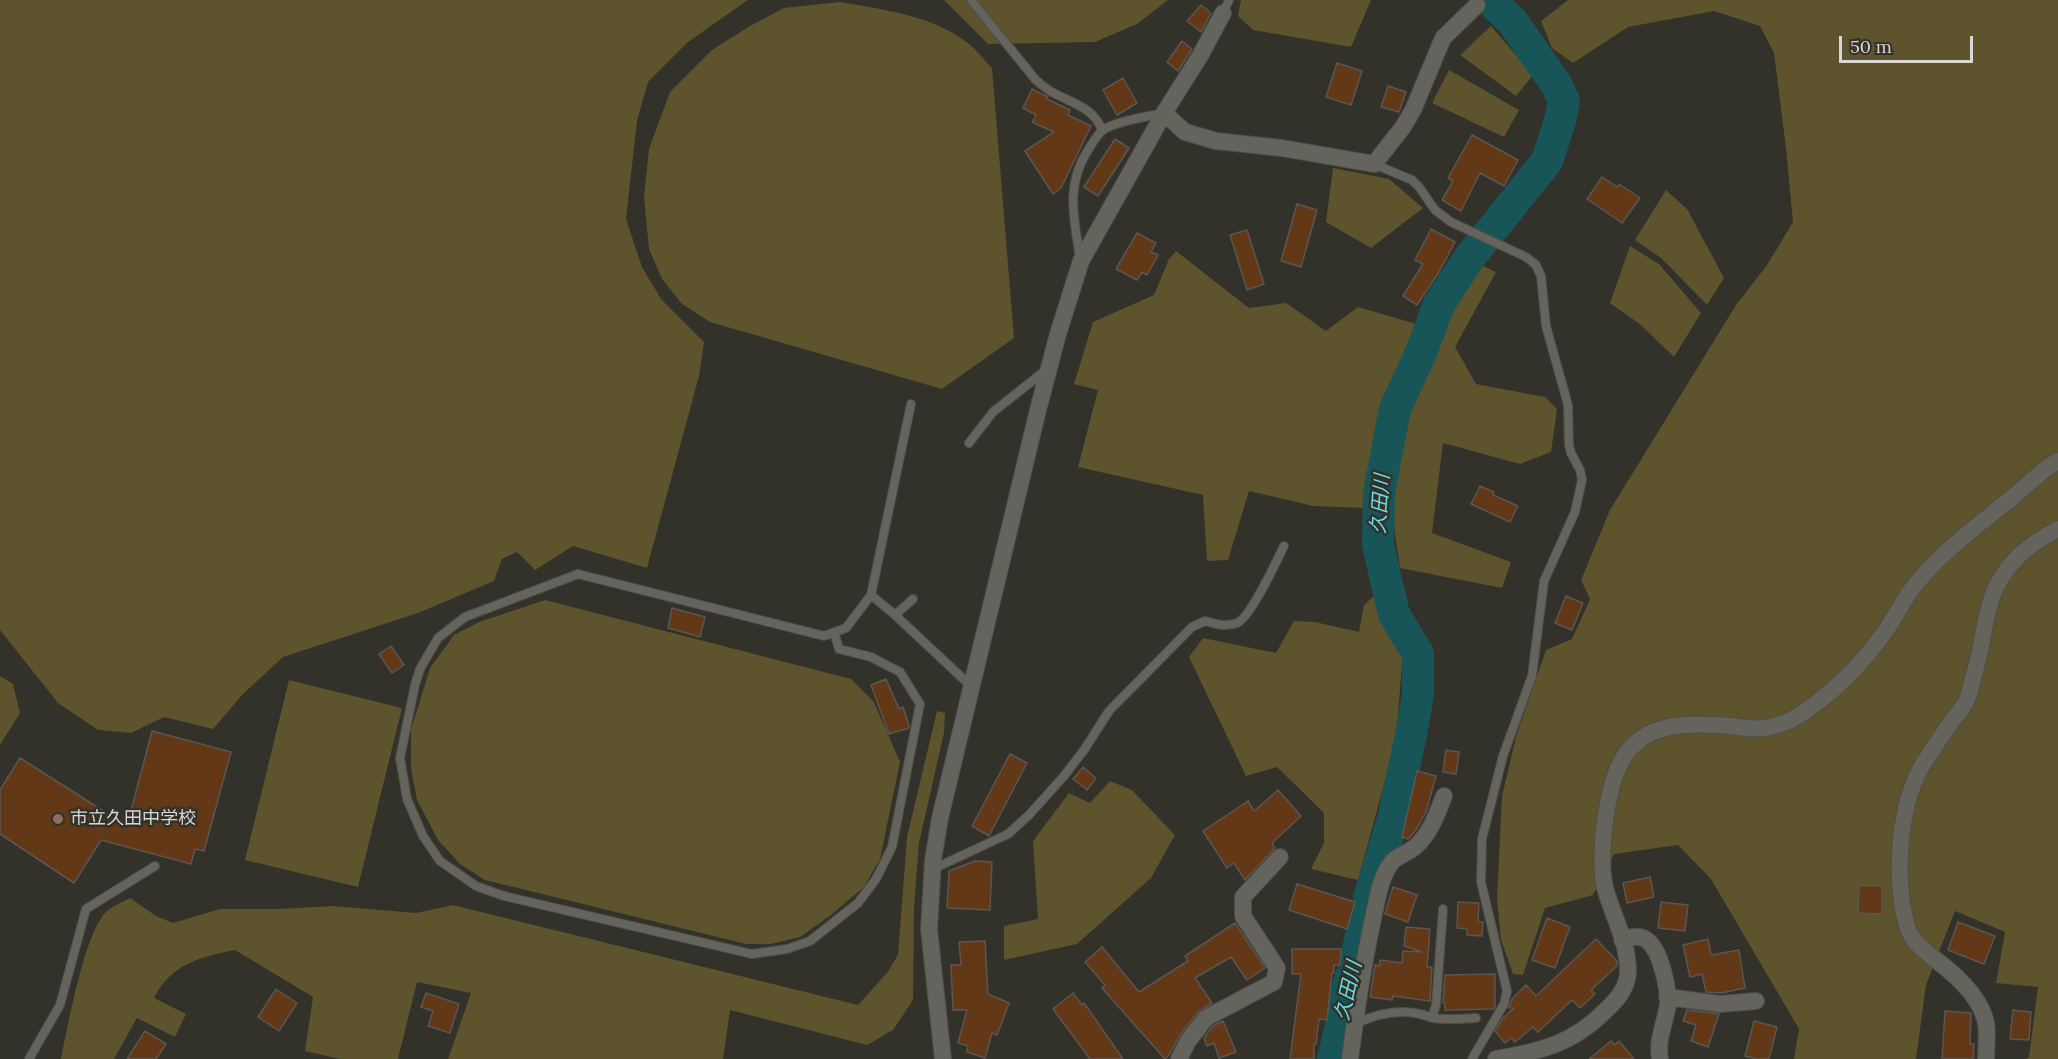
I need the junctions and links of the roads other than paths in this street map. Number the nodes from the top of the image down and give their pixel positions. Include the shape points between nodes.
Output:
1 (972, 0) edge
2 (1477, 5) dead end
3 (1226, 7) edge
4 (1164, 113) junction
5 (1102, 130) junction
6 (1374, 164) junction
7 (1081, 261) junction
8 (1049, 368) junction
9 (911, 404) dead end
10 (969, 443) dead end
11 (2058, 460) edge
12 (2058, 530) edge
13 (1284, 546) dead end
14 (871, 596) junction
15 (913, 599) dead end
16 (895, 615) junction
17 (834, 632) junction
18 (972, 687) junction
19 (1444, 796) dead end
20 (1280, 857) dead end
21 (155, 866) dead end
22 (933, 869) junction
23 (1443, 909) dead end
24 (1622, 939) junction
25 (1667, 997) junction
26 (1756, 1001) dead end
27 (1432, 1018) junction
28 (1476, 1018) dead end
29 (1355, 1024) junction
30 (1523, 1057) edge
31 (29, 1059) edge
32 (943, 1059) edge
33 (1179, 1059) edge
34 (1350, 1059) edge
35 (1472, 1059) edge
36 (1496, 1059) edge
37 (1660, 1059) edge
38 (1986, 1059) edge

1 - 5 lane via 1035,79 1089,111
2 - 6 street via 1443,38 1413,110
3 - 4 street
4 - 5 lane
4 - 6 street via 1185,132 1216,141
4 - 7 street
5 - 7 lane via 1083,159 1072,196
6 - 35 lane via 1412,180 1444,217 1536,265 1541,276 1546,326 1568,405 1569,446 1582,480 1575,512 1544,581 1532,676 1503,756 1482,838 1481,882 1507,991 1504,1004
7 - 8 street
8 - 10 lane via 993,412
8 - 18 street
9 - 14 lane
11 - 24 street via 1943,556 1916,585 1850,674 1795,719 1762,729 1668,726 1652,732 1629,750 1610,794 1603,847 1604,885
12 - 38 street via 2024,550 1999,582 1965,702 1920,769 1911,788 1904,821 1901,901 1910,937 1946,967 1983,1010
13 - 22 lane via 1240,622 1224,626 1205,621 1192,627 1109,711 1064,776 1008,834
14 - 16 lane
14 - 17 lane via 846,628
15 - 16 lane
16 - 18 lane
17 - 17 lane via 824,636 578,574 465,616 438,638 420,669 400,758 407,799 423,836 440,861 476,886 504,896 752,954 810,942 858,903 892,847 920,704 900,672 871,657 839,649
18 - 22 street via 940,818
19 - 29 street via 1423,839 1392,861 1384,878 1366,952
20 - 33 street via 1243,897 1243,916 1277,968 1274,982 1206,1018
21 - 31 lane via 86,909 60,1005
22 - 32 street via 928,929
23 - 27 lane
24 - 25 street via 1632,936 1648,941 1656,951
24 - 30 street via 1627,980 1614,1003 1571,1039
25 - 26 street via 1720,1004
25 - 37 street
27 - 28 lane
27 - 29 lane via 1417,1013 1387,1014
29 - 34 street
30 - 36 street

